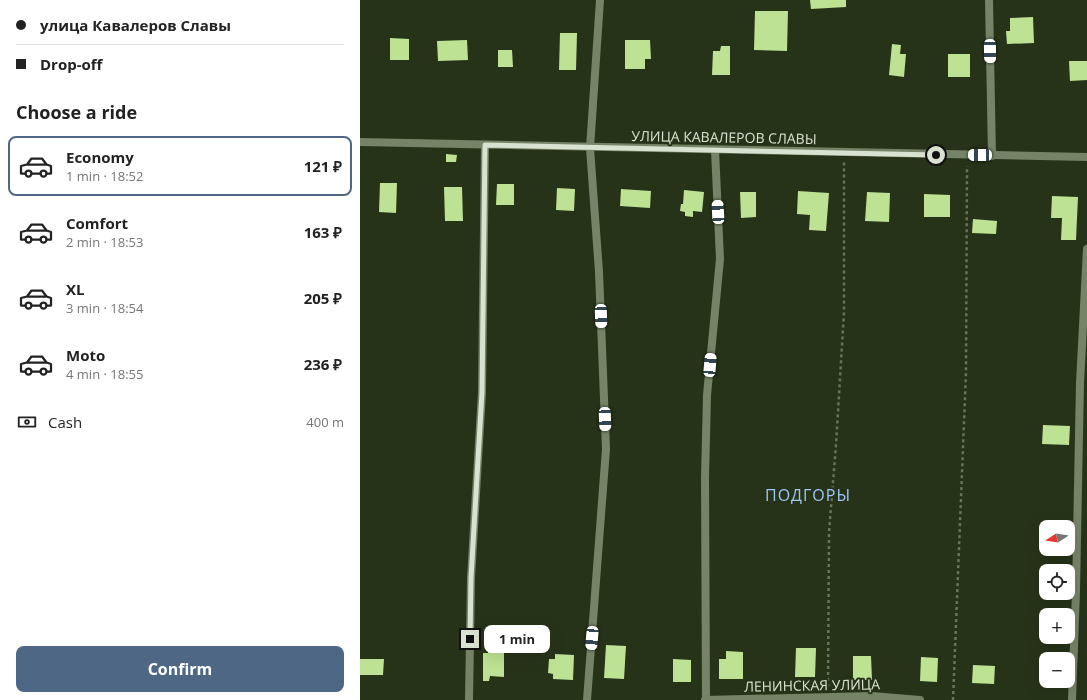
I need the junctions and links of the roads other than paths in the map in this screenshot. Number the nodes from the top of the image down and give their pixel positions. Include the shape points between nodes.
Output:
1 (600, 0) edge
2 (989, 0) edge
3 (360, 142) edge
4 (485, 145) junction
5 (590, 148) junction
6 (715, 150) junction
7 (992, 156) junction
8 (1087, 157) edge
9 (1087, 249) edge
10 (469, 700) edge
11 (587, 700) edge
12 (705, 700) edge
13 (920, 700) edge
14 (1072, 700) edge

1 - 5 street
2 - 7 street
3 - 4 street, УЛИЦА КАВАЛЕРОВ СЛАВЫ
4 - 5 street, УЛИЦА КАВАЛЕРОВ СЛАВЫ
4 - 10 street via 482,392 471,578
5 - 6 street, УЛИЦА КАВАЛЕРОВ СЛАВЫ
5 - 11 street via 599,272 606,449
6 - 7 street, УЛИЦА КАВАЛЕРОВ СЛАВЫ
6 - 12 street via 720,259 707,395
7 - 8 street, УЛИЦА КАВАЛЕРОВ СЛАВЫ
9 - 14 street via 1080,383
12 - 13 street, ЛЕНИНСКАЯ УЛИЦА via 872,696

